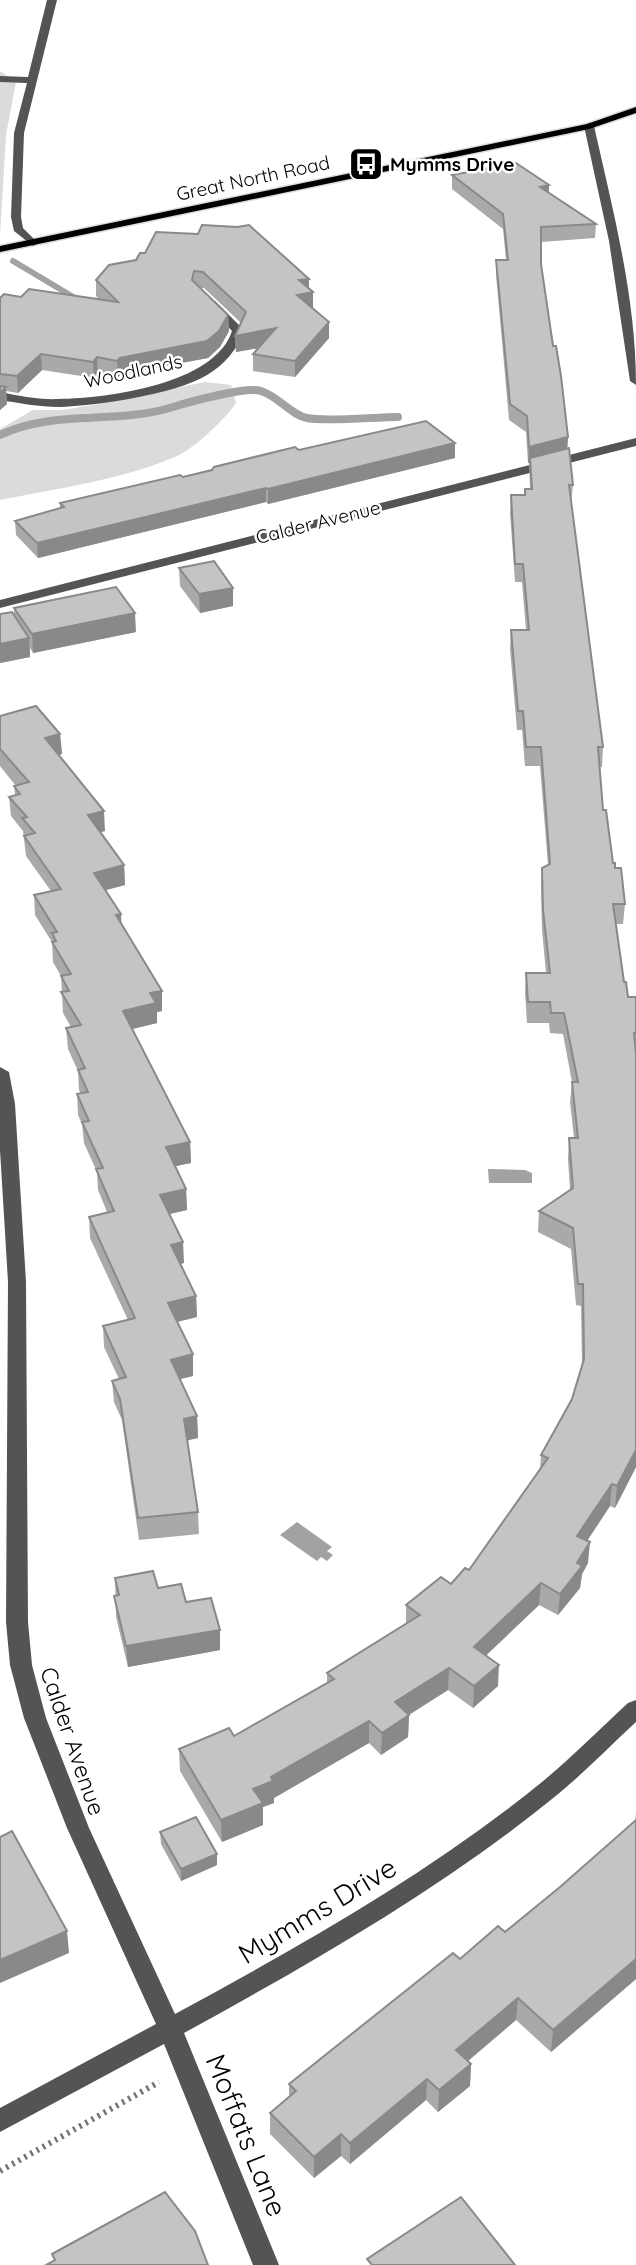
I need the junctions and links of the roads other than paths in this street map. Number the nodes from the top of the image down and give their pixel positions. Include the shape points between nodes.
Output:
1 (52, 0) edge
2 (0, 79) edge
3 (32, 80) junction
4 (636, 110) edge
5 (589, 126) junction
6 (33, 243) junction
7 (0, 249) edge
8 (198, 292) edge
9 (636, 381) edge
10 (0, 396) edge
11 (636, 442) edge
12 (0, 604) edge
13 (0, 1072) edge
14 (636, 1709) edge
15 (170, 2029) junction
16 (0, 2121) edge
17 (266, 2265) edge

1 - 3 street
2 - 3 street
3 - 6 street via 19,133 15,194 18,229
4 - 5 main road, Great North Road
5 - 6 main road, Great North Road
5 - 9 street via 614,241
6 - 7 main road, Great North Road
8 - 10 street, Woodlands via 238,330 236,340 213,366 194,377 59,403
11 - 12 street, Calder Avenue
13 - 15 street, Calder Avenue via 17,1282 17,1622 21,1665 78,1828
14 - 15 street, Mymms Drive via 550,1788 421,1883
15 - 16 street, Mymms Drive
15 - 17 street, Moffats Lane

